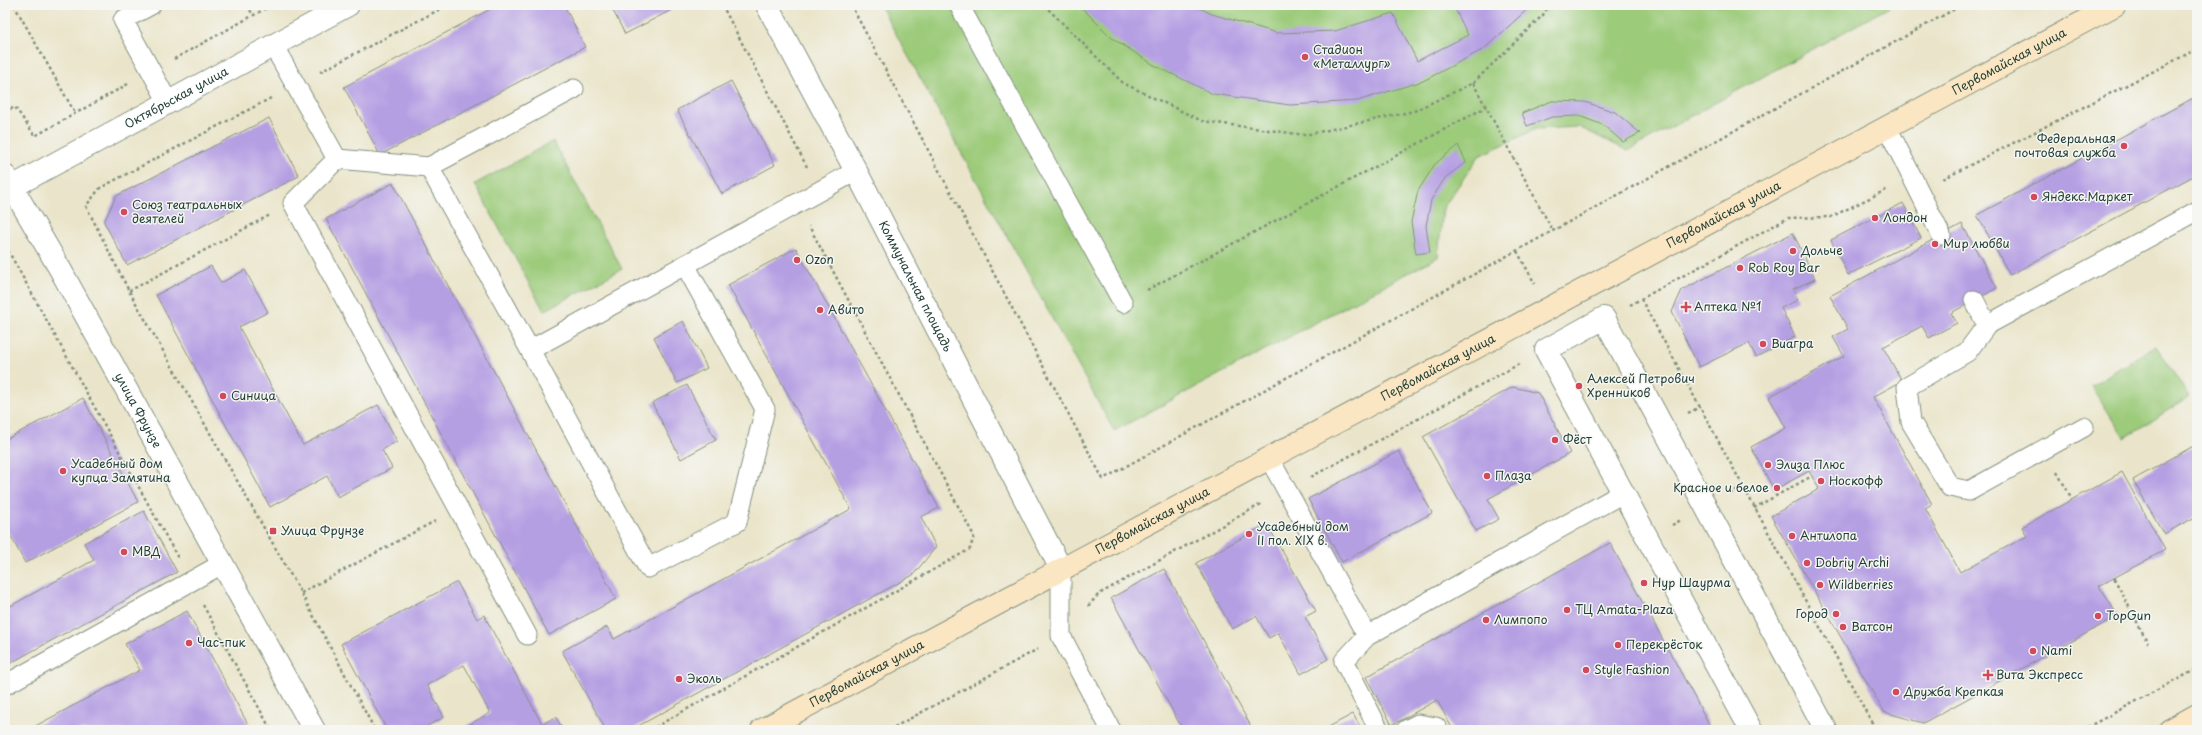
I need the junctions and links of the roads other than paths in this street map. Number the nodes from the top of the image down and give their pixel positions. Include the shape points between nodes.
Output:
1 (151, 5) edge
2 (348, 5) edge
3 (767, 5) edge
4 (959, 5) edge
5 (2104, 8) edge
6 (273, 45) junction
7 (574, 89) dead end
8 (168, 102) junction
9 (1887, 127) junction
10 (337, 159) junction
11 (429, 167) junction
12 (856, 171) junction
13 (7, 184) edge
14 (2197, 211) edge
15 (1941, 235) dead end
16 (685, 265) junction
17 (1974, 300) dead end
18 (1123, 303) road end
19 (1987, 325) junction
20 (530, 350) junction
21 (2084, 427) dead end
22 (1269, 458) junction
23 (1624, 494) junction
24 (222, 564) junction
25 (1061, 569) junction
26 (527, 635) dead end
27 (1367, 636) junction
28 (5, 685) edge
29 (2197, 715) edge
30 (314, 730) edge
31 (762, 730) edge
32 (1111, 730) edge
33 (1379, 730) edge
34 (1406, 730) edge
35 (1438, 730) edge
36 (1751, 730) edge
37 (1826, 730) edge
38 (2170, 730) edge

1 - 8 lane via 123,20
2 - 6 street, Октябрьская улица
3 - 12 street, Коммунальная площадь
4 - 18 lane
5 - 9 main road, Первомайская улица
6 - 8 street, Октябрьская улица
6 - 10 lane
7 - 11 lane
8 - 13 street, Октябрьская улица
9 - 15 lane
9 - 22 main road, Первомайская улица
10 - 11 lane
10 - 26 lane via 293,203
11 - 20 lane
12 - 16 lane
12 - 25 street, Коммунальная площадь
13 - 24 street, улица Фрунзе via 60,269
14 - 19 lane
16 - 20 lane
16 - 20 lane via 765,409 737,522 648,568
17 - 19 lane
19 - 21 lane via 1967,352 1907,387 1910,422 1950,488 1970,491
22 - 25 main road, Первомайская улица
22 - 27 lane
23 - 27 lane
23 - 36 street
23 - 37 street via 1546,350 1604,318
24 - 28 lane
24 - 30 street, улица Фрунзе
25 - 31 main road, Первомайская улица
25 - 32 lane via 1061,636
27 - 33 lane via 1344,661
29 - 38 main road
34 - 35 lane via 1418,724 1436,727

